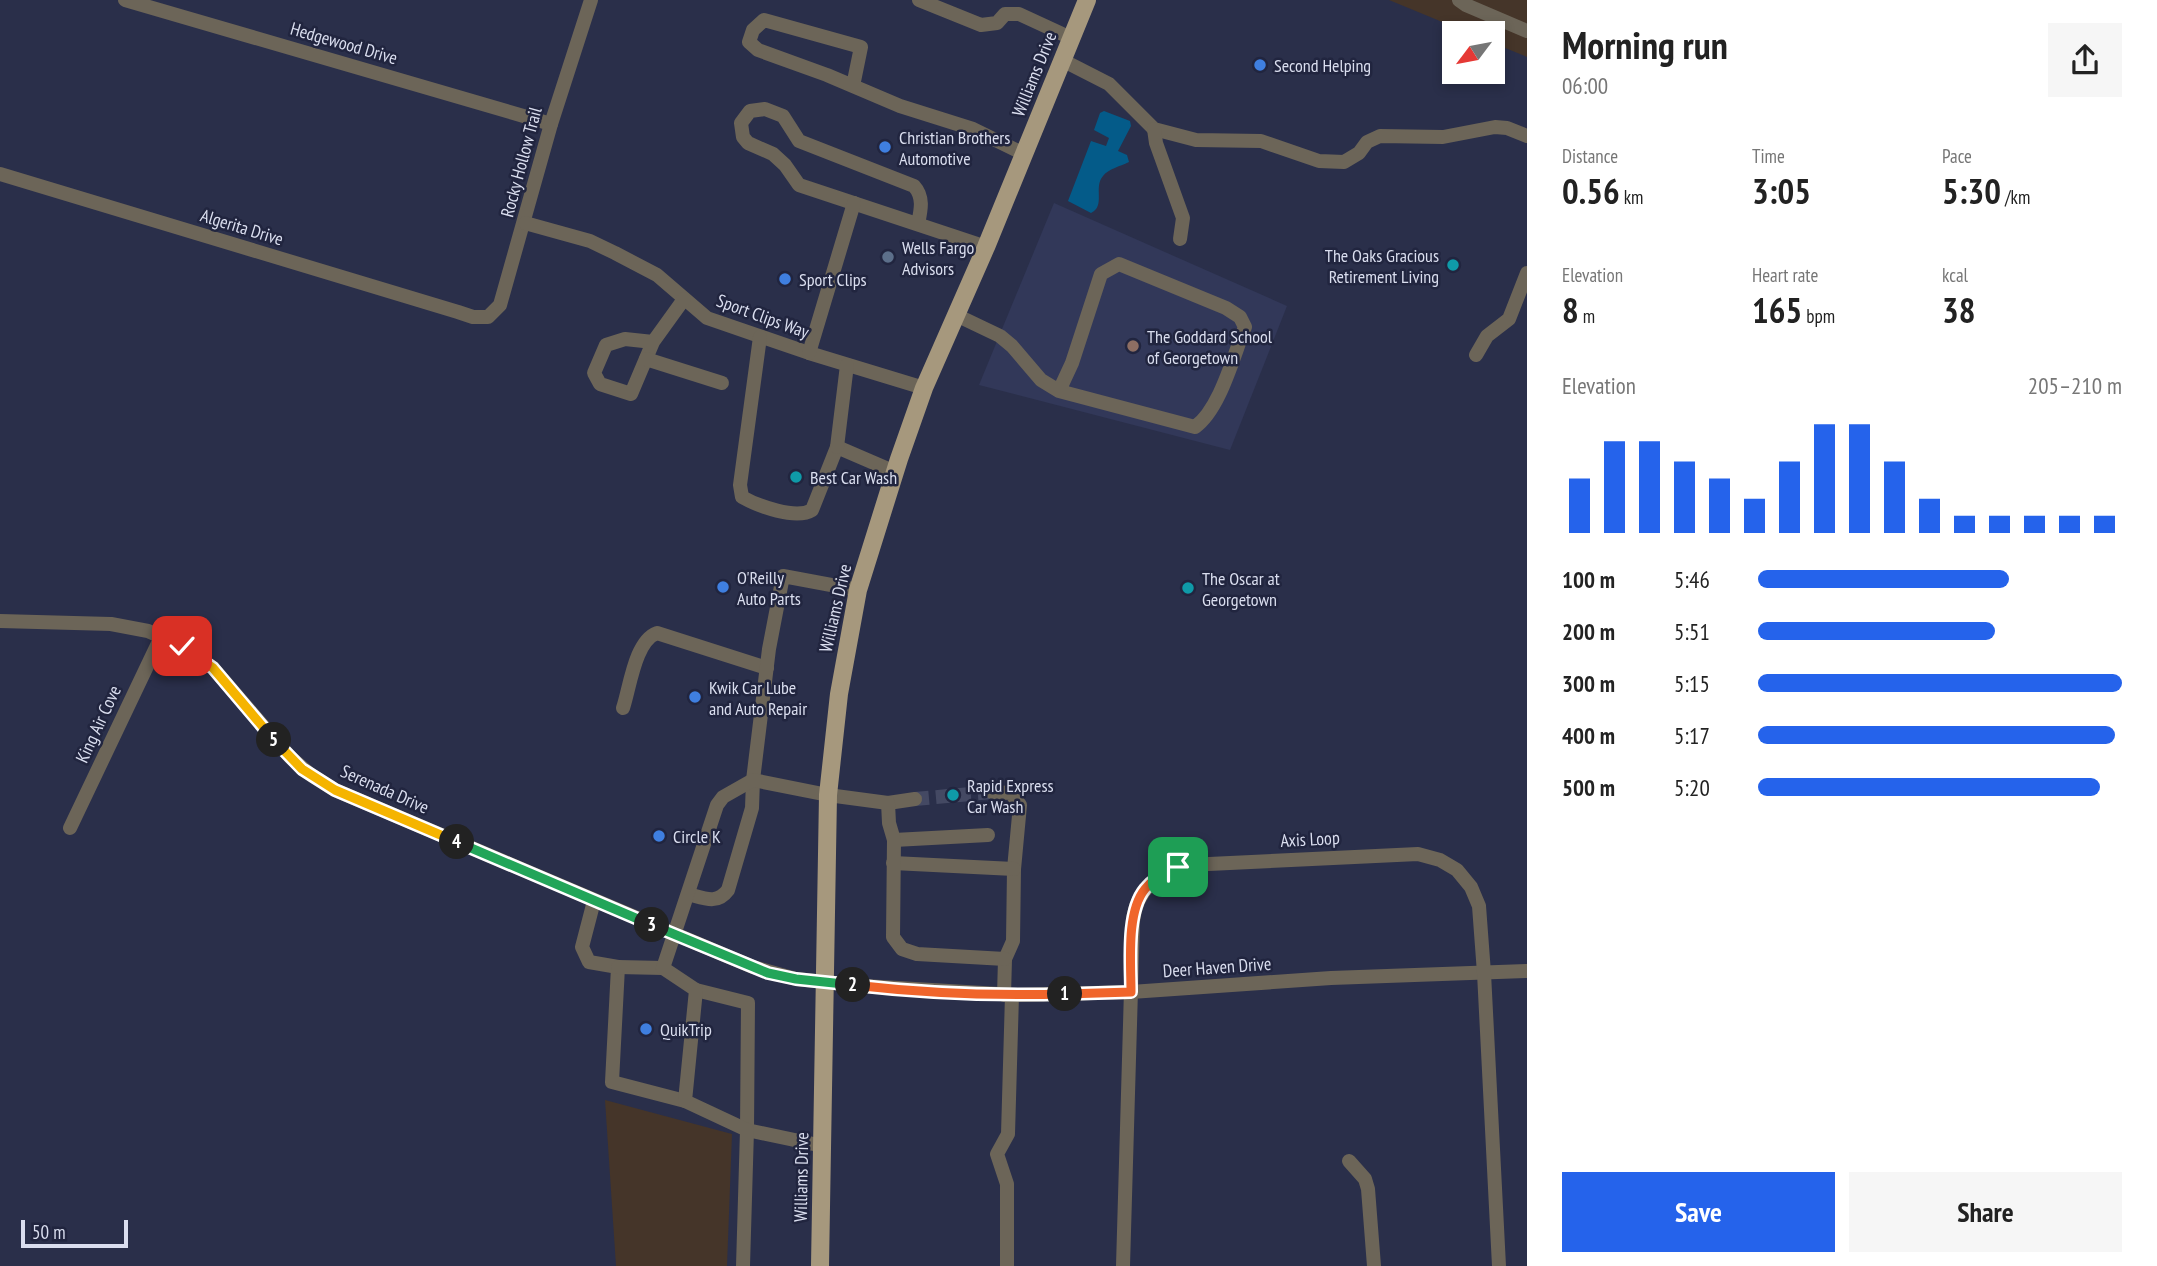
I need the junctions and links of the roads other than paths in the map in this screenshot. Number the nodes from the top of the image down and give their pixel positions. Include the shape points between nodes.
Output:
1 (125, 0) edge
2 (187, 0) edge
3 (591, 0) edge
4 (919, 0) edge
5 (1087, 0) edge
6 (1459, 0) edge
7 (182, 16) junction
8 (1527, 31) edge
9 (1071, 38) junction
10 (1062, 60) junction
11 (853, 86) junction
12 (551, 124) junction
13 (1154, 129) junction
14 (1527, 136) edge
15 (1024, 154) junction
16 (0, 174) edge
17 (854, 203) junction
18 (525, 223) junction
19 (918, 224) junction
20 (1180, 239) dead end
21 (986, 247) junction
22 (1527, 273) edge
23 (684, 299) junction
24 (956, 315) junction
25 (473, 317) joint
26 (760, 337) junction
27 (653, 342) junction
28 (809, 353) junction
29 (1476, 355) dead end
30 (646, 359) junction
31 (847, 365) junction
32 (722, 383) dead end
33 (924, 388) junction
34 (1059, 391) junction
35 (838, 447) junction
36 (895, 472) junction
37 (858, 590) junction
38 (0, 621) edge
39 (161, 637) junction
40 (767, 668) junction
41 (623, 708) dead end
42 (753, 780) junction
43 (992, 792) tunnel mouth
44 (828, 795) junction
45 (915, 799) tunnel mouth
46 (888, 803) junction
47 (70, 828) dead end
48 (988, 835) dead end
49 (894, 840) junction
50 (893, 863) junction
51 (1014, 869) junction
52 (688, 894) junction
53 (594, 901) junction
54 (676, 934) junction
55 (1005, 959) junction
56 (618, 967) junction
57 (663, 968) junction
58 (1527, 971) edge
59 (1484, 972) junction
60 (826, 982) junction
61 (696, 990) junction
62 (1131, 992) junction
63 (1008, 995) junction
64 (685, 1101) junction
65 (747, 1130) junction
66 (823, 1146) junction
67 (1349, 1161) dead end
68 (743, 1266) edge
69 (820, 1266) edge
70 (1007, 1266) edge
71 (1123, 1266) edge
72 (1374, 1266) edge
73 (1499, 1266) edge

1 - 7 street, Hedgewood Drive
2 - 7 street
3 - 12 street, Rocky Hollow Trail
4 - 9 street via 981,25 997,23 1005,14 1020,14
5 - 9 main road, Williams Drive
6 - 8 street
7 - 12 street, Hedgewood Drive
9 - 10 main road, Williams Drive
10 - 13 street via 1109,85
10 - 15 main road, Williams Drive
11 - 11 street via 758,50 749,42 753,30 764,19 861,47
11 - 15 street via 973,129
12 - 18 street, Rocky Hollow Trail
13 - 14 street via 1196,139 1261,141 1319,161 1344,162 1380,136 1443,137 1494,127
13 - 20 street via 1183,218
15 - 21 main road, Williams Drive
16 - 25 street, Algerita Drive
17 - 19 street
17 - 19 street via 799,185 773,153 743,137 744,118 750,111 765,109 783,116 799,141 914,186 921,201
17 - 28 street
18 - 23 street, Sport Clips Way via 590,241 657,275
18 - 25 street, Rocky Hollow Trail via 500,305 488,317
19 - 21 street
21 - 24 main road, Williams Drive
22 - 29 street via 1509,319 1487,336
23 - 26 street, Sport Clips Way via 707,318
23 - 27 street
24 - 33 main road, Williams Drive
24 - 34 street via 1000,336 1041,380
26 - 28 street, Sport Clips Way
26 - 35 street via 742,497 792,514 808,513
27 - 30 street
27 - 30 street via 625,339 606,345 594,373 600,384 631,394
28 - 31 street, Sport Clips Way
30 - 32 street
31 - 33 street, Sport Clips Way
31 - 35 street
33 - 36 main road, Williams Drive
34 - 34 street via 1195,427 1216,402 1245,327 1240,317 1226,308 1119,264 1101,274
35 - 36 street
36 - 37 main road, Williams Drive
37 - 40 street via 783,576
37 - 44 main road, Williams Drive via 839,694
38 - 39 street, Serenada Drive via 111,624
39 - 47 street, King Air Cove
39 - 53 street, Serenada Drive via 213,668 275,742 335,790
40 - 41 street via 657,633 642,645
40 - 42 street
42 - 44 street
42 - 52 street via 717,805
42 - 52 street via 752,808 728,890 714,900
43 - 51 street via 1011,793 1020,805
44 - 46 street
44 - 60 main road, Williams Drive
45 - 46 street
46 - 49 street
48 - 49 street
49 - 50 street
50 - 51 street
50 - 55 street via 893,937 902,949 917,954
51 - 55 street via 1013,941
52 - 54 street
53 - 54 street, Serenada Drive
53 - 56 street via 582,947 589,962
54 - 57 street
54 - 60 street, Serenada Drive via 768,973
55 - 63 street
56 - 57 street
56 - 64 street via 612,1082
57 - 61 street
58 - 59 street, Deer Haven Drive
59 - 62 street, Deer Haven Drive
59 - 62 street, Axis Loop via 1476,897 1458,870 1430,856 1188,865 1151,883 1138,901
59 - 73 street, Axis Loop
60 - 63 street, Deer Haven Drive
60 - 66 main road, Williams Drive
61 - 64 street
61 - 65 street via 748,1003
62 - 63 street, Deer Haven Drive
62 - 71 street, Axis Loop
63 - 70 street via 1008,1134 997,1154 1007,1184
64 - 65 street
65 - 66 street
65 - 68 street
66 - 69 main road, Williams Drive
67 - 72 street via 1365,1178 1368,1189

